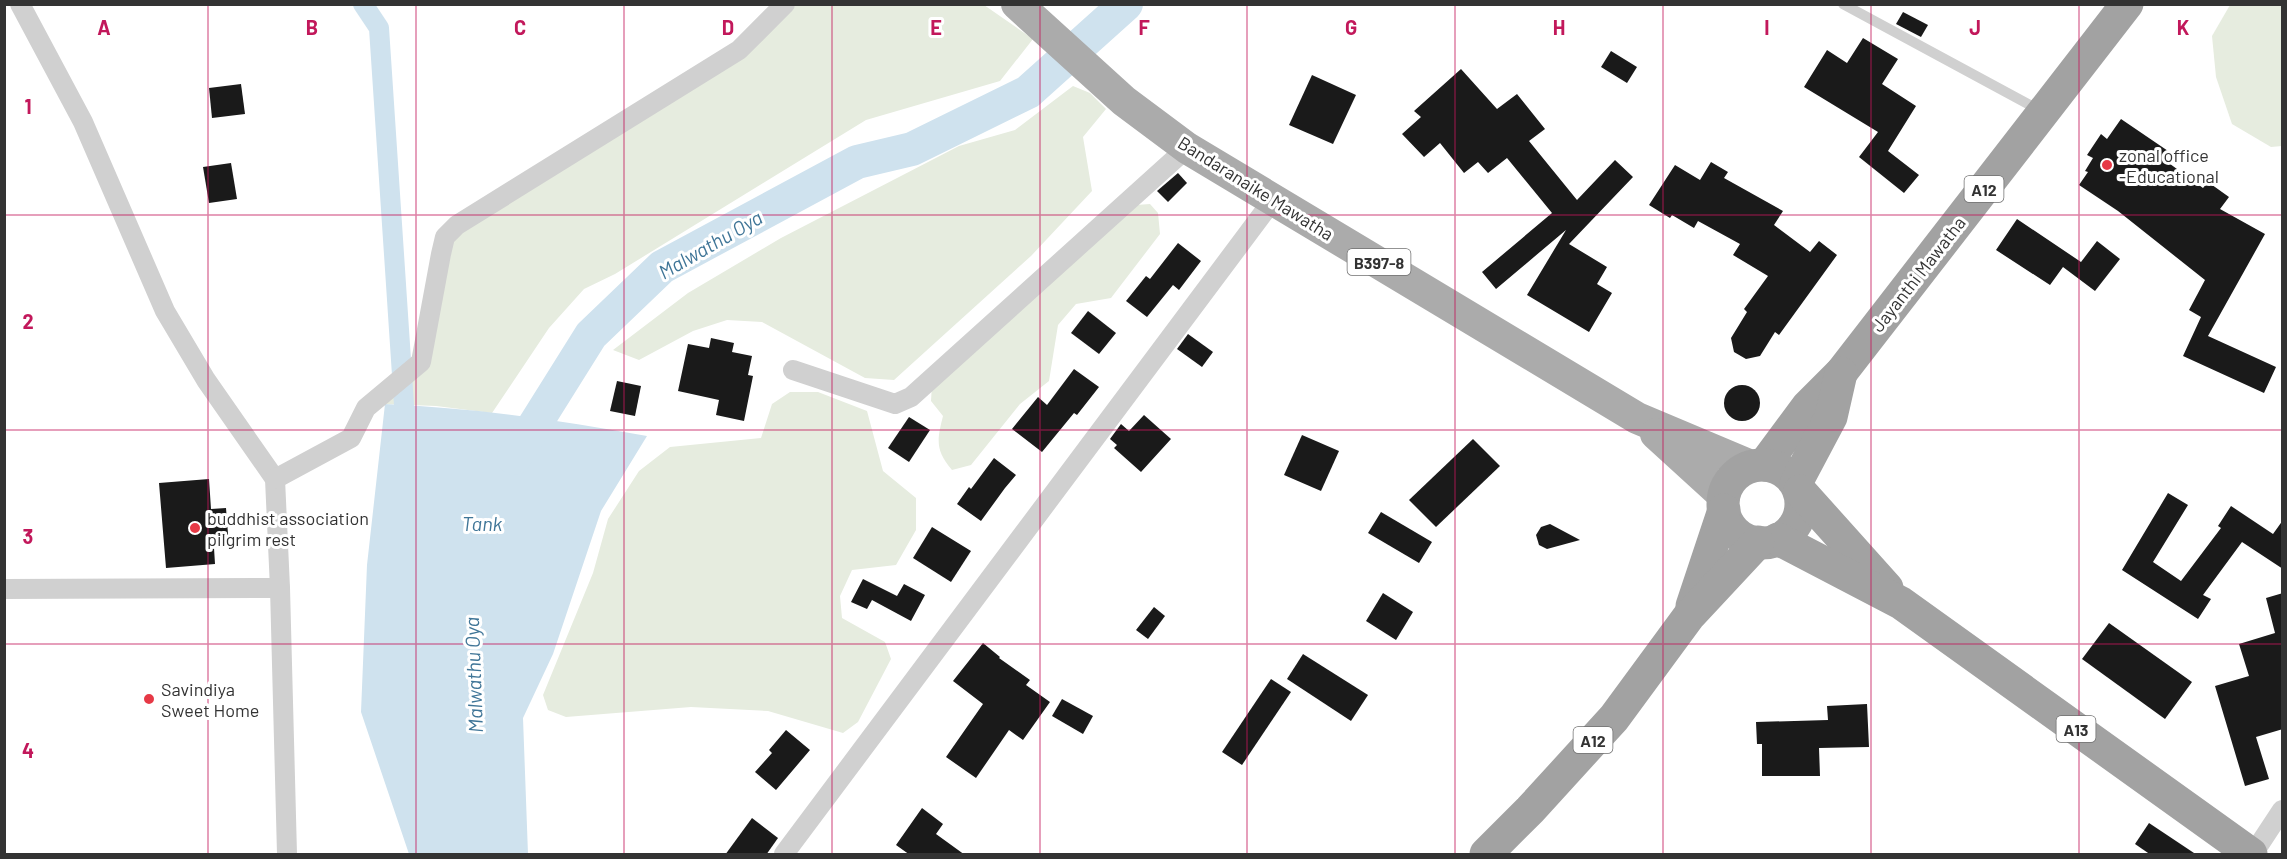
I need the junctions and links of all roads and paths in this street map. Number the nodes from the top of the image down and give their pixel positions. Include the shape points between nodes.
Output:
1 (20, 4) edge
2 (785, 4) edge
3 (1843, 4) edge
4 (2127, 4) edge
5 (1021, 7) edge
6 (2042, 112) junction
7 (1188, 148) junction
8 (1273, 200) junction
9 (793, 370) dead end
10 (1841, 374) junction
11 (1637, 418) junction
12 (1757, 465) junction
13 (275, 479) junction
14 (1798, 487) junction
15 (1724, 503) junction
16 (1768, 541) junction
17 (280, 588) junction
18 (4, 589) edge
19 (1901, 603) junction
20 (1689, 616) junction
21 (2283, 810) edge
22 (287, 855) edge
23 (784, 855) edge
24 (1486, 855) edge
25 (2252, 855) edge

1 - 13 street via 83,122 165,311 206,380
2 - 13 street via 739,50 457,225 445,237 421,362 366,408 351,438
3 - 6 lane
4 - 6 highway, Jayanthi Mawatha / A12
5 - 7 main road, Bandaranaike Mawatha / B397-8 via 1124,101
6 - 10 highway, Jayanthi Mawatha / A12
7 - 8 main road, Bandaranaike Mawatha / B397-8
7 - 9 street via 911,397 895,404
8 - 11 main road, Bandaranaike Mawatha / B397-8
8 - 23 street
10 - 12 highway, Jayanthi Mawatha / A12
10 - 14 highway, Jayanthi Mawatha / A12 via 1831,417
11 - 12 main road, Bandaranaike Mawatha / B397-8
11 - 15 main road, Bandaranaike Mawatha / B397-8
12 - 14 highway via 1776,467
12 - 15 highway via 1733,477
13 - 17 street
14 - 16 highway via 1802,505 1798,519 1790,532
14 - 19 highway, A13
15 - 16 highway via 1728,522 1736,532 1746,539
15 - 20 highway, A12
16 - 19 highway, A13
16 - 20 highway, A12
17 - 18 street
17 - 22 street
19 - 25 highway, A13
20 - 24 highway, A12 via 1614,718
21 - 25 street

